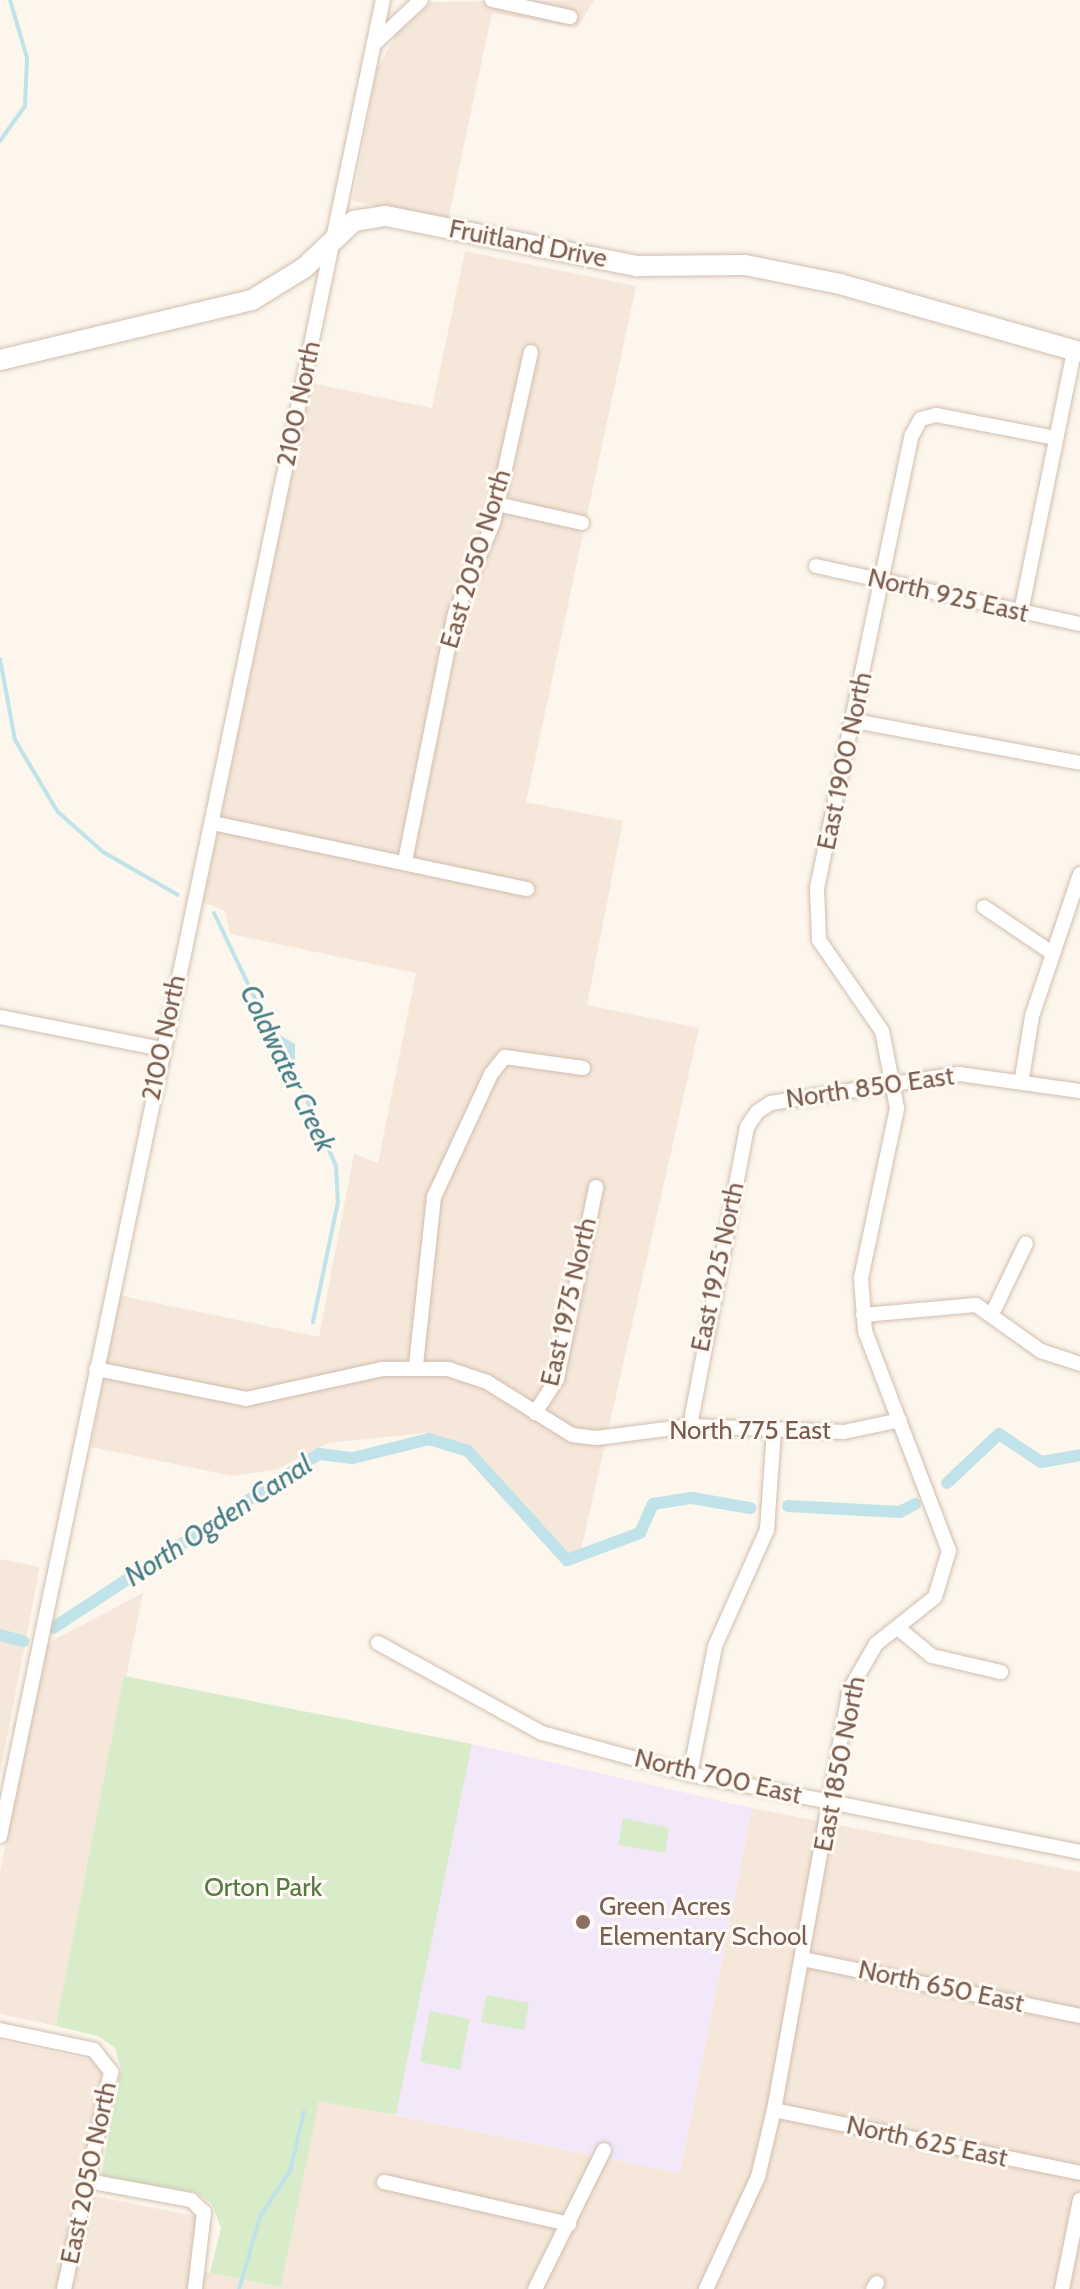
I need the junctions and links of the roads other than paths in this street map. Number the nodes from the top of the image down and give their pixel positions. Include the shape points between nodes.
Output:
1 (383, 0) edge
2 (421, 0) edge
3 (492, 0) edge
4 (570, 17) dead end
5 (374, 44) junction
6 (333, 240) junction
7 (531, 352) dead end
8 (1077, 352) edge
9 (0, 360) edge
10 (1056, 438) junction
11 (497, 504) junction
12 (582, 523) dead end
13 (816, 566) dead end
14 (885, 580) junction
15 (1021, 612) junction
16 (1080, 624) edge
17 (854, 721) junction
18 (1080, 763) edge
19 (213, 823) junction
20 (405, 861) junction
21 (1080, 874) edge
22 (527, 889) dead end
23 (984, 907) dead end
24 (1052, 953) junction
25 (0, 1017) edge
26 (161, 1049) junction
27 (583, 1068) dead end
28 (1022, 1078) junction
29 (894, 1087) junction
30 (1080, 1091) edge
31 (757, 1112) joint
32 (596, 1187) dead end
33 (1026, 1243) dead end
34 (993, 1312) junction
35 (863, 1315) junction
36 (1080, 1364) edge
37 (416, 1365) junction
38 (96, 1369) junction
39 (535, 1413) junction
40 (900, 1420) junction
41 (690, 1426) junction
42 (774, 1430) junction
43 (899, 1629) junction
44 (378, 1643) dead end
45 (1001, 1672) dead end
46 (690, 1774) junction
47 (833, 1803) junction
48 (0, 1836) edge
49 (1080, 1852) edge
50 (803, 1959) junction
51 (1080, 2016) edge
52 (0, 2030) edge
53 (774, 2110) junction
54 (604, 2150) dead end
55 (1080, 2173) edge
56 (88, 2181) junction
57 (384, 2182) dead end
58 (1080, 2200) edge
59 (569, 2224) junction
60 (64, 2289) edge
61 (195, 2289) edge
62 (535, 2289) edge
63 (706, 2289) edge
64 (1062, 2289) edge

1 - 5 street, 2100 North
2 - 5 street
3 - 4 street
5 - 6 street, 2100 North
6 - 8 street, Fruitland Drive via 354,221 386,216 637,266 745,265 840,284
6 - 9 street, Fruitland Drive via 252,300
6 - 19 street, 2100 North
7 - 11 street, East 2050 North
8 - 10 street
10 - 14 street, East 1900 North via 921,419
10 - 15 street
11 - 12 street
11 - 20 street, East 2050 North via 455,614
13 - 14 street, North 925 East
14 - 15 street, North 925 East
14 - 17 street, East 1900 North
15 - 16 street, North 925 East
17 - 18 street
17 - 29 street, East 1900 North via 814,917 835,971 882,1031
19 - 20 street
19 - 26 street, 2100 North
20 - 22 street
21 - 24 street
23 - 24 street
24 - 28 street
25 - 26 street
26 - 38 street, 2100 North
27 - 37 street via 505,1057 491,1074 434,1197
28 - 29 street, North 850 East via 959,1074
28 - 30 street, North 850 East
29 - 31 street, North 850 East via 771,1103
29 - 35 street, East 1850 North via 897,1108 861,1278
31 - 41 street, East 1925 North via 747,1127
32 - 39 street, East 1975 North via 557,1379
33 - 34 street
34 - 35 street via 959,1303
34 - 36 street via 1041,1351
35 - 40 street, East 1850 North
37 - 38 street, North 775 East via 246,1399
37 - 39 street, North 775 East via 487,1382
38 - 48 street, 2100 North
39 - 41 street, North 775 East via 572,1435 597,1438
40 - 42 street, North 775 East via 844,1432
40 - 43 street, East 1850 North via 949,1551 935,1597
41 - 42 street, North 775 East
42 - 46 street via 767,1530 715,1646
43 - 45 street via 932,1656
43 - 47 street, East 1850 North via 859,1664
44 - 46 street, North 700 East via 542,1733
46 - 47 street, North 700 East
47 - 49 street, North 700 East
47 - 50 street, East 1850 North
50 - 51 street, North 650 East
50 - 53 street, East 1850 North
52 - 56 street, East 2050 North via 107,2058 111,2072
53 - 55 street, North 625 East
53 - 63 street, East 1850 North via 758,2177
54 - 59 street
56 - 60 street, East 2050 North
56 - 61 street via 191,2200 204,2212
57 - 59 street
58 - 64 street
59 - 62 street

